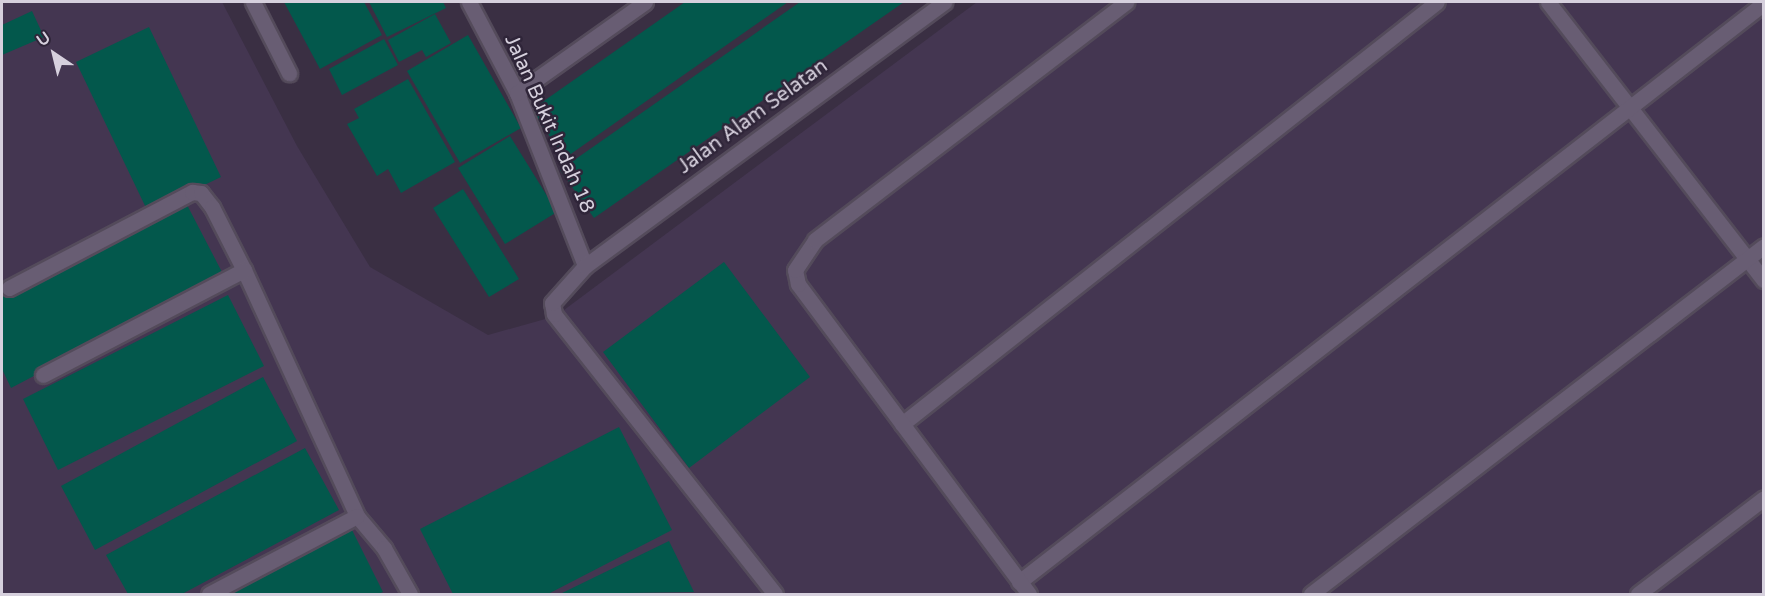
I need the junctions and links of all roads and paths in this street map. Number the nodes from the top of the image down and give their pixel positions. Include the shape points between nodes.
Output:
1 (253, 2) edge
2 (469, 2) edge
3 (645, 2) edge
4 (945, 2) edge
5 (1126, 2) edge
6 (1437, 2) edge
7 (1548, 2) edge
8 (1764, 3) edge
9 (289, 73) dead end
10 (517, 93) junction
11 (1629, 106) junction
12 (1764, 246) edge
13 (1747, 259) junction
14 (585, 266) junction
15 (244, 270) junction
16 (1764, 280) edge
17 (9, 288) dead end
18 (43, 375) dead end
19 (902, 424) junction
20 (1764, 498) edge
21 (357, 516) junction
22 (1024, 588) edge
23 (209, 594) edge
24 (410, 594) edge
25 (775, 594) edge
26 (1311, 594) edge
27 (1638, 594) edge

1 - 9 street
2 - 10 street, Jalan Bukit Indah 18
3 - 10 street
4 - 14 street, Jalan Alam Selatan
5 - 19 street via 815,240 801,256 795,270 798,284
6 - 19 street
7 - 11 street
8 - 11 street
10 - 14 street, Jalan Bukit Indah 18
11 - 13 street
11 - 22 street
12 - 13 street
13 - 16 street
13 - 26 street
14 - 25 street, Jalan Alam Selatan via 552,303 554,314
15 - 17 street via 212,207 197,191
15 - 18 street
15 - 21 street
19 - 22 street
20 - 27 street
21 - 23 street
21 - 24 street via 384,548

